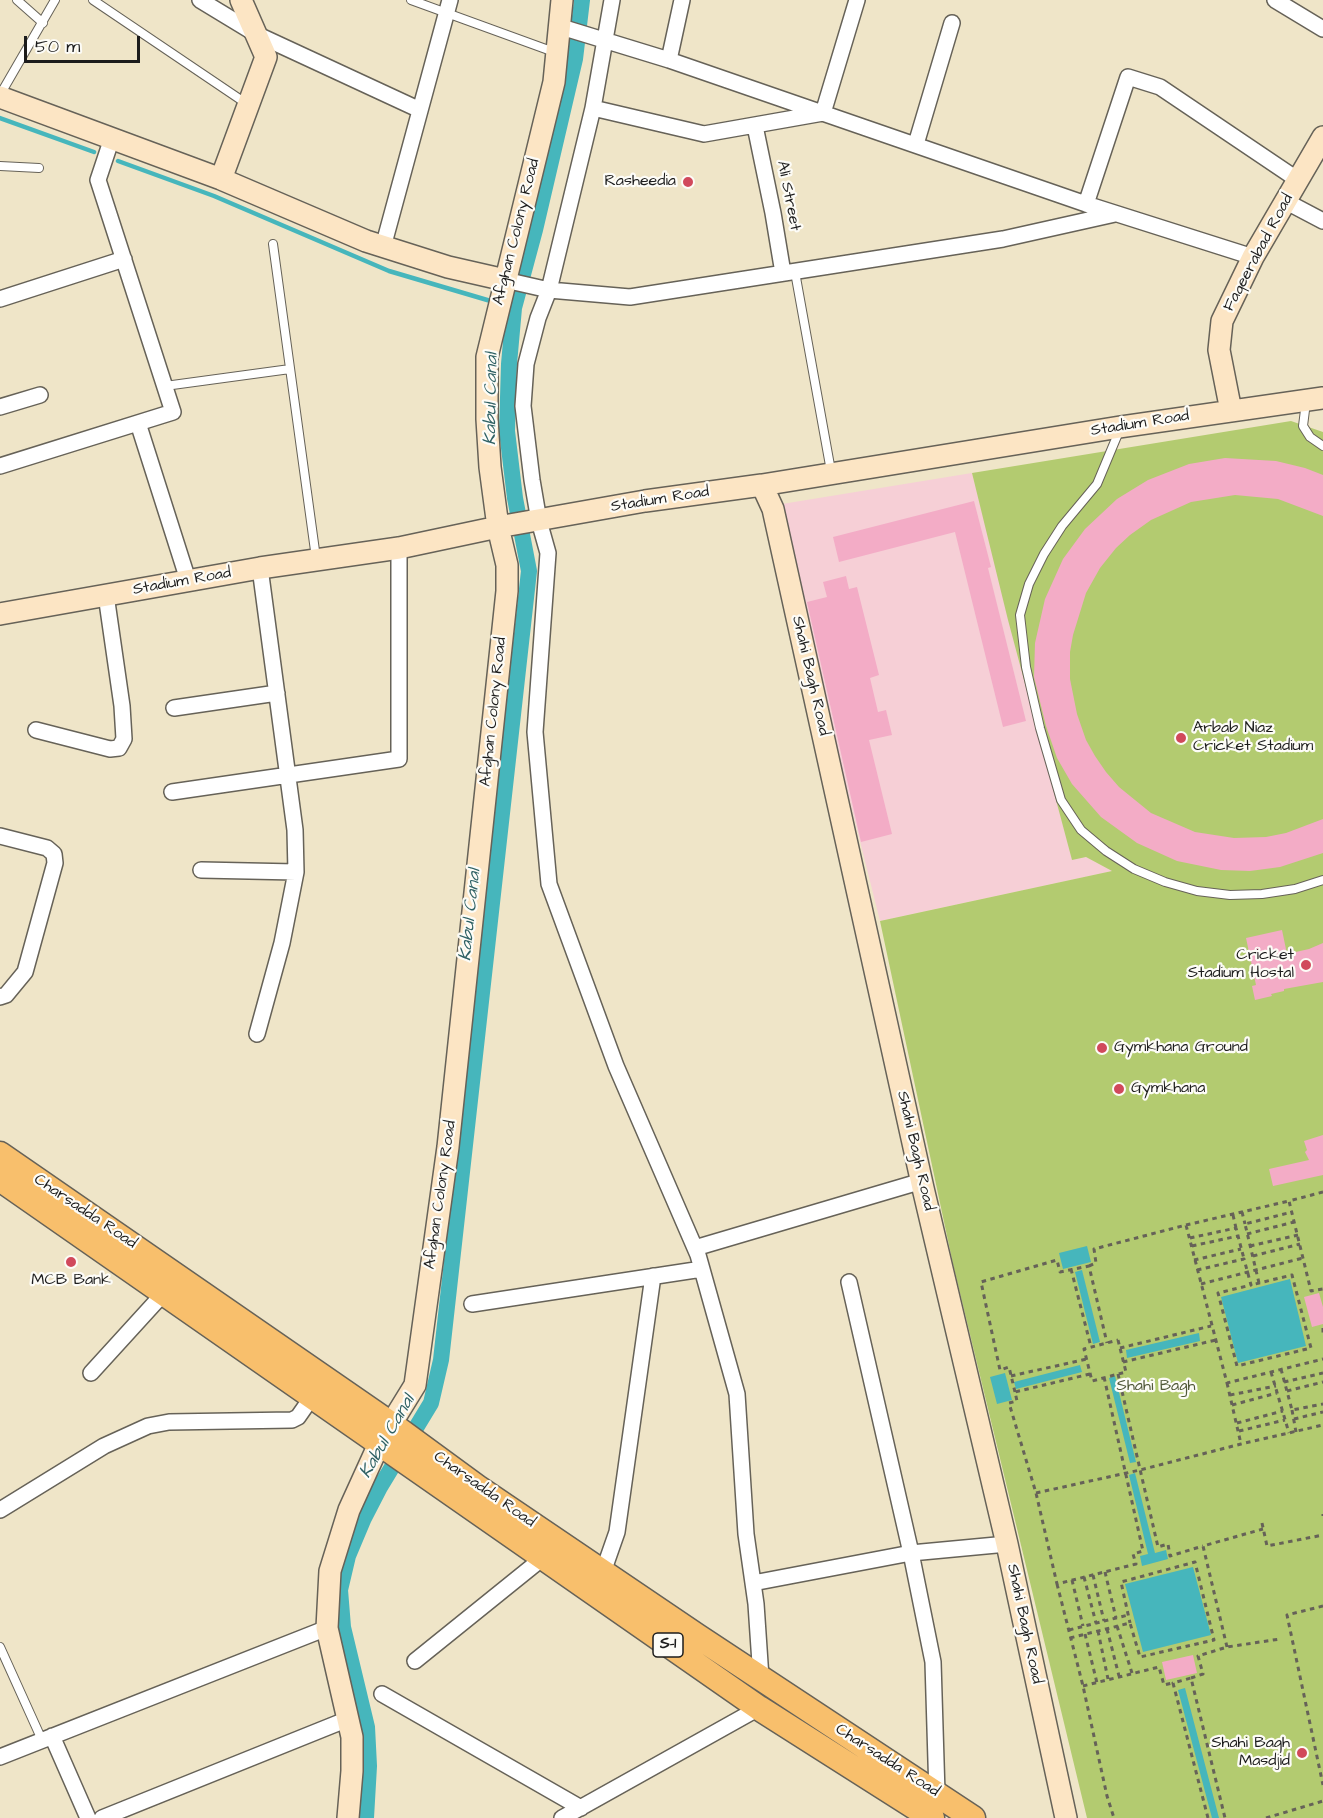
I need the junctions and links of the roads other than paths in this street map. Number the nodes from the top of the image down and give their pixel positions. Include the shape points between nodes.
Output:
1 (17, 0) edge
2 (55, 0) edge
3 (93, 0) edge
4 (200, 0) edge
5 (242, 0) edge
6 (411, 0) edge
7 (562, 0) edge
8 (612, 0) edge
9 (682, 0) edge
10 (857, 0) edge
11 (1275, 0) edge
12 (448, 7) edge
13 (43, 23) junction
14 (952, 23) dead end
15 (560, 26) junction
16 (1323, 29) edge
17 (256, 33) junction
18 (602, 38) junction
19 (556, 53) junction
20 (669, 60) junction
21 (0, 96) edge
22 (248, 105) junction
23 (593, 108) junction
24 (420, 110) junction
25 (823, 113) junction
26 (755, 126) junction
27 (1323, 137) edge
28 (112, 138) junction
29 (916, 144) junction
30 (0, 166) edge
31 (39, 168) dead end
32 (221, 179) junction
33 (1298, 180) junction
34 (1285, 201) junction
35 (1086, 204) junction
36 (1118, 213) junction
37 (1323, 221) edge
38 (273, 244) dead end
39 (383, 247) junction
40 (1253, 257) junction
41 (124, 259) junction
42 (789, 273) junction
43 (508, 282) junction
44 (544, 290) junction
45 (0, 298) edge
46 (290, 369) junction
47 (165, 386) junction
48 (40, 395) dead end
49 (1318, 398) edge
50 (0, 407) edge
51 (1231, 411) junction
52 (138, 423) junction
53 (1120, 427) junction
54 (1323, 446) edge
55 (0, 466) edge
56 (831, 473) junction
57 (762, 485) junction
58 (539, 521) junction
59 (502, 527) junction
60 (399, 548) junction
61 (316, 560) junction
62 (260, 568) junction
63 (188, 580) junction
64 (106, 594) junction
65 (1, 610) edge
66 (277, 693) junction
67 (174, 708) dead end
68 (36, 730) dead end
69 (288, 774) junction
70 (172, 792) dead end
71 (0, 836) edge
72 (201, 870) dead end
73 (296, 872) junction
74 (1323, 880) edge
75 (0, 997) edge
76 (257, 1034) dead end
77 (0, 1154) edge
78 (0, 1179) edge
79 (922, 1181) junction
80 (695, 1248) junction
81 (702, 1269) junction
82 (653, 1276) junction
83 (849, 1282) dead end
84 (164, 1294) junction
85 (472, 1304) dead end
86 (91, 1372) dead end
87 (312, 1397) junction
88 (397, 1428) junction
89 (400, 1453) junction
90 (0, 1509) edge
91 (1007, 1544) junction
92 (911, 1553) junction
93 (544, 1557) junction
94 (603, 1572) junction
95 (753, 1584) junction
96 (327, 1628) junction
97 (0, 1647) edge
98 (415, 1661) dead end
99 (761, 1678) junction
100 (382, 1694) dead end
101 (759, 1708) junction
102 (348, 1719) junction
103 (47, 1738) junction
104 (1, 1755) edge
105 (937, 1794) junction
106 (581, 1808) junction
107 (88, 1818) edge
108 (102, 1818) edge
109 (348, 1818) edge
110 (562, 1818) edge
111 (932, 1818) edge
112 (973, 1818) edge
113 (1066, 1818) edge

1 - 13 lane
2 - 13 lane
3 - 22 lane
4 - 17 street
5 - 17 main road
6 - 12 lane
7 - 15 main road, Afghan Colony Road
8 - 18 street
9 - 20 street
10 - 25 street
11 - 16 street
12 - 19 lane
12 - 24 street
13 - 21 lane
14 - 29 street
15 - 18 street
15 - 19 main road, Afghan Colony Road
17 - 22 main road via 266,57
17 - 24 street
18 - 20 street
18 - 23 street
19 - 43 main road, Afghan Colony Road via 554,82
20 - 25 street
21 - 28 main road
22 - 32 main road
23 - 26 street via 704,134
23 - 44 street
24 - 39 street
25 - 26 street
25 - 29 street
26 - 42 street, Ali Street
27 - 33 main road, Faqeerabad Road
28 - 32 main road
28 - 41 street via 98,180
29 - 35 street
30 - 31 lane
32 - 39 main road
33 - 34 main road, Faqeerabad Road
33 - 35 street via 1160,87 1128,77
34 - 37 street
34 - 40 main road, Faqeerabad Road
35 - 36 street
36 - 40 street
36 - 42 street via 1003,239
38 - 46 lane
39 - 43 main road
40 - 51 main road, Faqeerabad Road via 1222,321 1219,350
41 - 45 street
41 - 47 street
42 - 44 street via 630,297
42 - 56 lane
43 - 44 street
43 - 59 main road, Afghan Colony Road via 487,357 487,419
44 - 58 street via 526,364 523,406
46 - 47 lane
46 - 61 lane
47 - 52 street via 173,412
48 - 50 street
49 - 51 main road, Stadium Road
49 - 54 lane via 1303,426
51 - 53 main road, Stadium Road
52 - 55 street
52 - 63 street
53 - 56 main road, Stadium Road
53 - 74 lane via 1097,484 1044,554 1020,615 1026,667 1061,800 1081,830 1106,851 1165,882 1197,891 1240,895 1295,889
56 - 57 main road, Stadium Road
57 - 58 main road, Stadium Road
57 - 79 main road, Shahi Bagh Road via 773,509
58 - 59 main road, Stadium Road
58 - 80 street via 548,553 535,732 549,884 616,1066
59 - 60 main road, Stadium Road
59 - 88 main road, Afghan Colony Road via 507,591 448,1147 415,1385
60 - 61 main road, Stadium Road
60 - 69 street via 399,759
61 - 62 main road, Stadium Road
62 - 63 main road, Stadium Road
62 - 66 street
63 - 64 main road, Stadium Road
64 - 65 main road, Stadium Road
64 - 68 street via 124,739 119,748 110,748
66 - 67 street
66 - 69 street
69 - 70 street
69 - 73 street
71 - 75 street via 47,848 54,854 55,862 25,972
72 - 73 street
73 - 76 street via 282,943
77 - 88 main road, Charsadda Road
78 - 84 main road, Charsadda Road
79 - 80 street
79 - 91 main road, Shahi Bagh Road
80 - 81 street
81 - 82 street
81 - 95 street via 737,1394
82 - 85 street
82 - 94 street via 617,1532
83 - 92 street
84 - 86 street
84 - 87 main road, Charsadda Road
87 - 89 main road, Charsadda Road
87 - 90 street via 298,1418 292,1420 169,1422 148,1426 104,1446
88 - 89 main road, Charsadda Road
89 - 93 main road, Charsadda Road / S-1
89 - 94 main road, Charsadda Road / S-1
89 - 96 main road via 349,1510 330,1571
91 - 92 street
91 - 113 main road, Shahi Bagh Road
92 - 95 street
92 - 105 street via 933,1662
93 - 98 street
93 - 101 main road, Charsadda Road / S-1
94 - 99 main road, Charsadda Road / S-1
95 - 99 street
96 - 102 main road
96 - 103 street
97 - 103 lane
99 - 105 main road, Charsadda Road / S-1
100 - 106 street
101 - 106 street
101 - 111 main road, Charsadda Road / S-1
102 - 108 street
102 - 109 main road via 352,1771
103 - 104 street
103 - 107 street
105 - 112 main road, Charsadda Road / S-1
106 - 110 street

